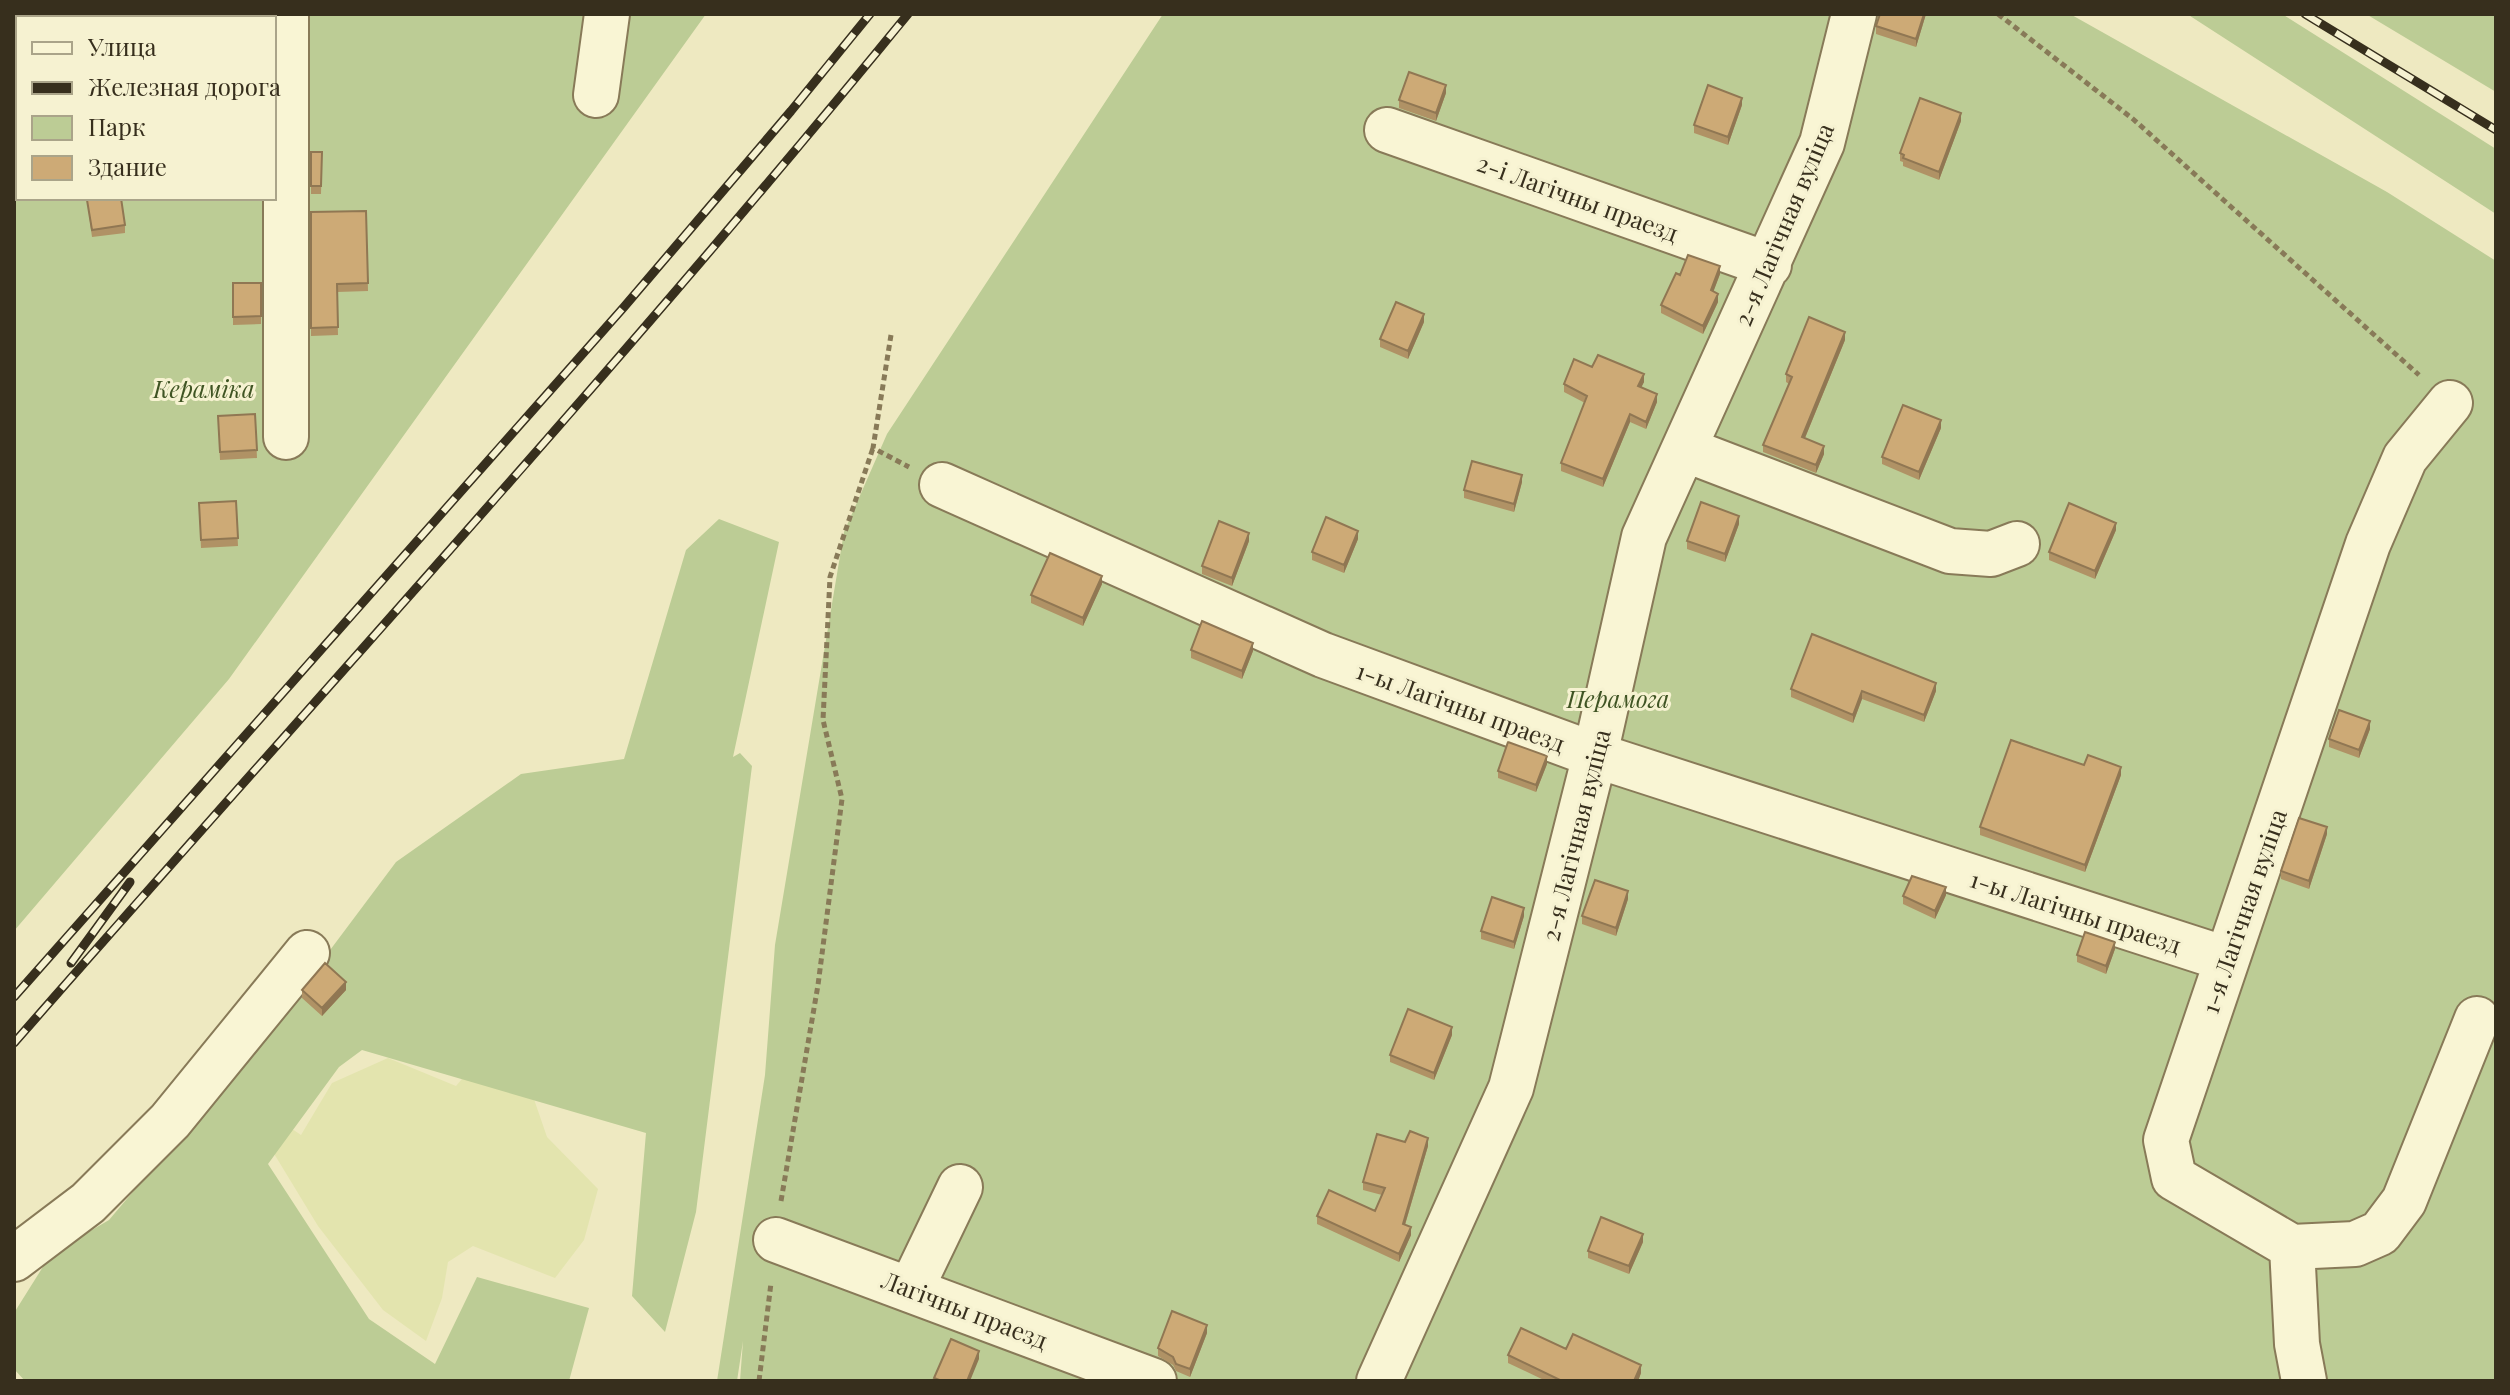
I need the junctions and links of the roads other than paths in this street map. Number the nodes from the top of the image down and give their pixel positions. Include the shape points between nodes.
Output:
1 (286, 14) edge
2 (607, 14) edge
3 (1854, 14) edge
4 (596, 95) dead end
5 (1387, 130) dead end
6 (1769, 265) junction
7 (2450, 403) road end
8 (286, 437) dead end
9 (1684, 449) junction
10 (942, 485) road end
11 (2017, 544) dead end
12 (1595, 755) junction
13 (307, 953) dead end
14 (2226, 959) junction
15 (2477, 1019) dead end
16 (960, 1187) dead end
17 (776, 1240) road end
18 (2292, 1247) junction
19 (14, 1259) edge
20 (911, 1289) junction
21 (1386, 1379) edge
22 (1154, 1381) edge
23 (2304, 1381) edge

1 - 8 lane
2 - 4 lane
3 - 6 lane, 2-я Лагічная вуліца via 1822,143
5 - 6 lane, 2-і Лагічны праезд
6 - 9 lane, 2-я Лагічная вуліца
7 - 14 lane, 1-я Лагічная вуліца via 2405,458 2368,544
9 - 11 lane via 1950,551 1991,554
9 - 12 lane, 2-я Лагічная вуліца via 1644,537
10 - 12 lane, 1-ы Лагічны праезд via 1323,655
12 - 14 lane, 1-ы Лагічны праезд
12 - 21 lane, 2-я Лагічная вуліца via 1511,1088
13 - 19 lane via 170,1121 88,1203
14 - 18 lane, 1-я Лагічная вуліца via 2166,1140 2174,1178
15 - 18 lane via 2404,1201 2380,1233 2355,1244
16 - 20 lane
17 - 20 lane, Лагічны праезд
18 - 23 lane
20 - 22 lane, Лагічны праезд

